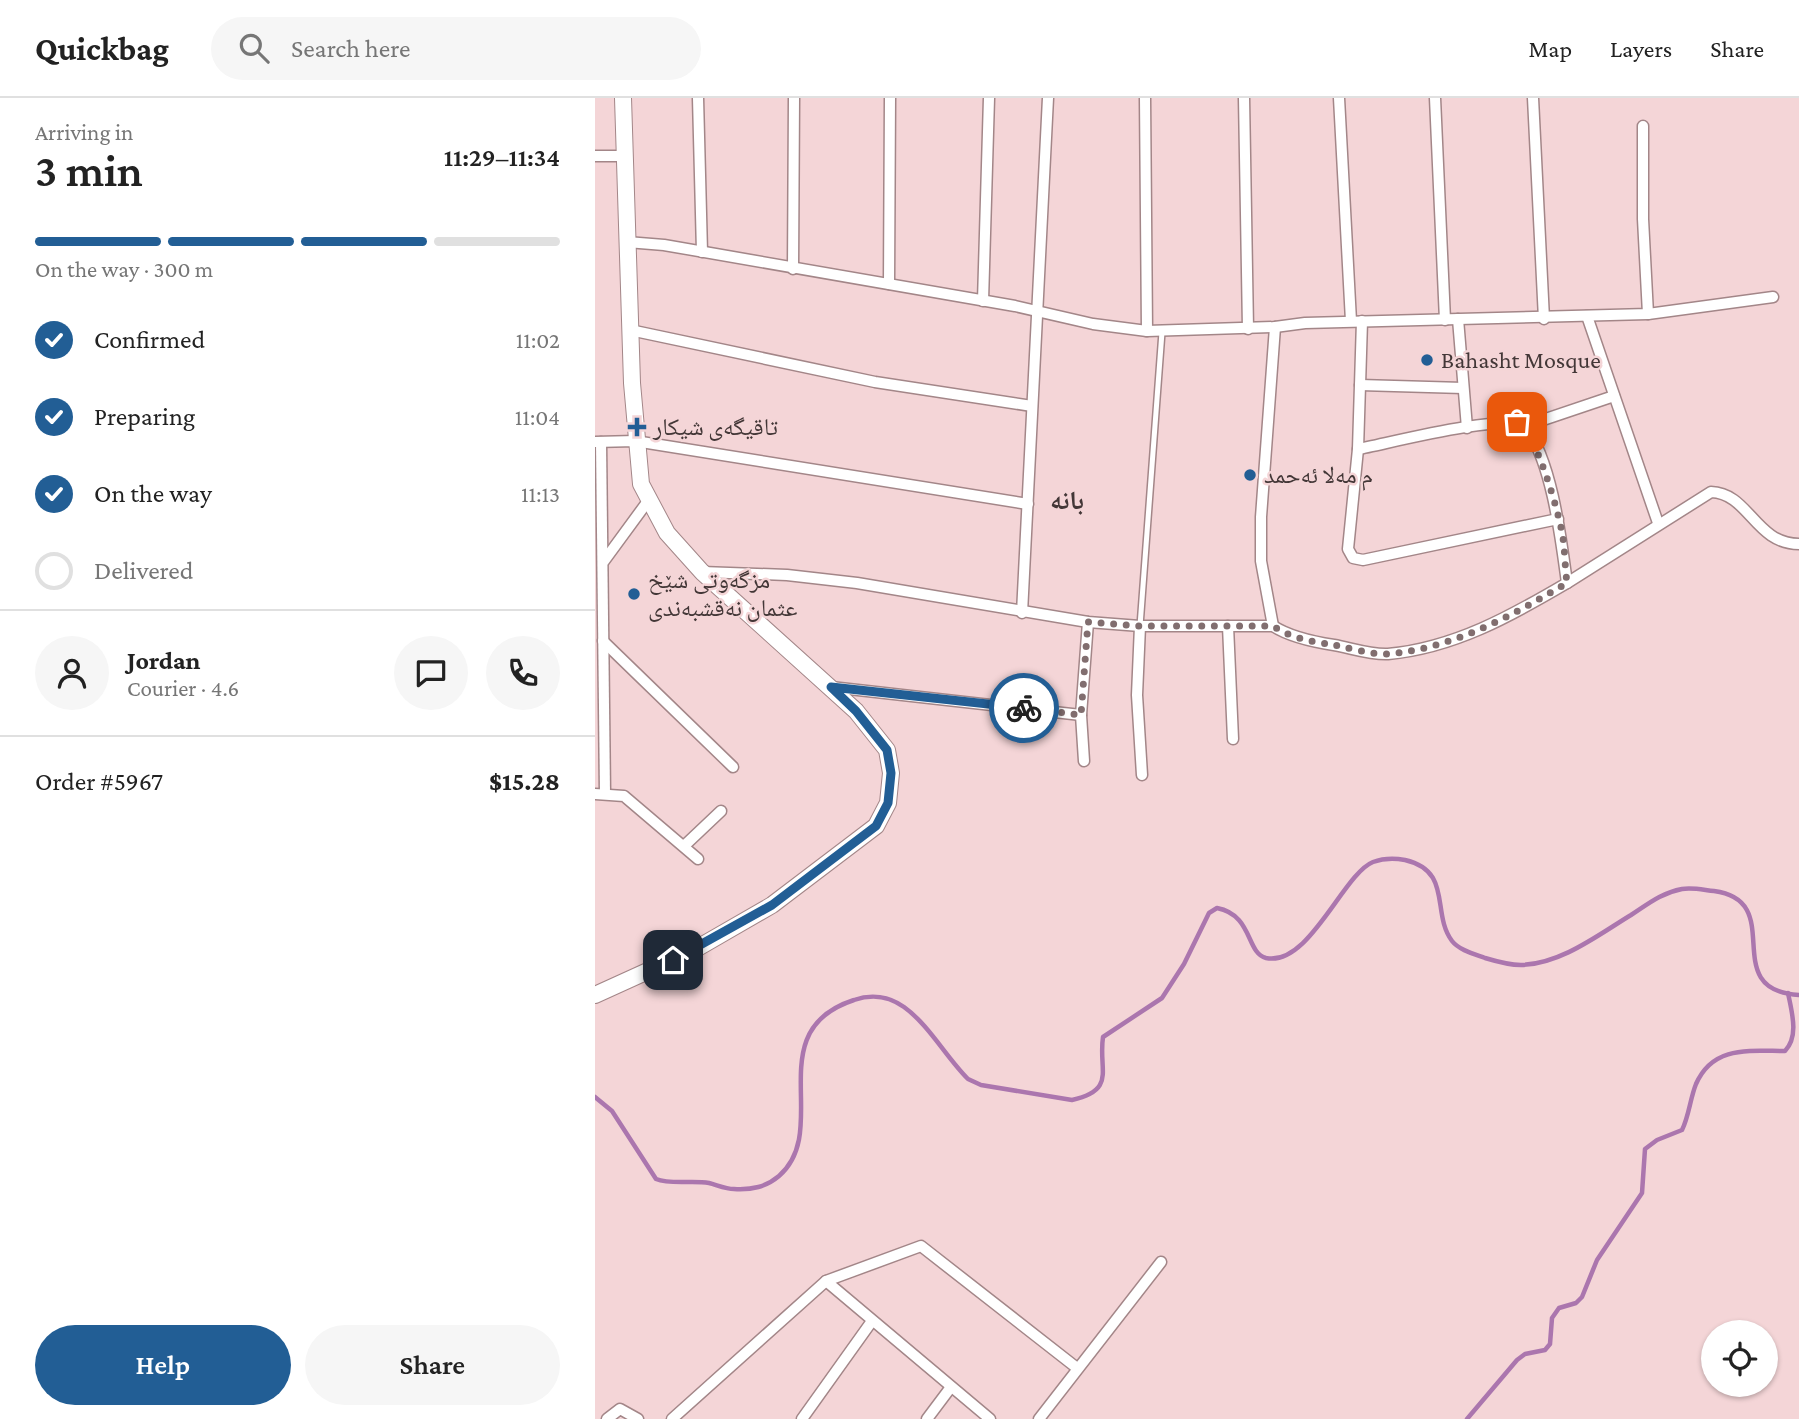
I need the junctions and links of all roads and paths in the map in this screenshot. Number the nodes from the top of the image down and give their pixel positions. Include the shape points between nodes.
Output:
1 (623, 98) edge
2 (698, 98) edge
3 (795, 98) edge
4 (890, 98) edge
5 (989, 98) edge
6 (1048, 98) edge
7 (1145, 98) edge
8 (1244, 98) edge
9 (1339, 98) edge
10 (1436, 98) edge
11 (1533, 98) edge
12 (1643, 126) dead end
13 (595, 156) edge
14 (625, 156) junction
15 (627, 242) junction
16 (702, 251) junction
17 (793, 269) junction
18 (888, 284) junction
19 (1773, 297) dead end
20 (983, 301) junction
21 (1037, 312) junction
22 (1648, 314) junction
23 (1587, 316) junction
24 (1458, 319) junction
25 (1544, 319) junction
26 (1445, 320) junction
27 (1357, 321) junction
28 (1275, 327) junction
29 (1248, 329) junction
30 (630, 330) junction
31 (1147, 331) junction
32 (1162, 332) junction
33 (1360, 385) junction
34 (1463, 388) junction
35 (1614, 396) junction
36 (1032, 406) junction
37 (1525, 426) junction
38 (1467, 428) junction
39 (635, 441) junction
40 (598, 442) edge
41 (1358, 449) junction
42 (648, 501) junction
43 (1028, 504) junction
44 (1557, 519) junction
45 (1658, 523) junction
46 (1799, 544) edge
47 (603, 561) junction
48 (702, 572) junction
49 (1567, 583) junction
50 (1022, 613) junction
51 (1088, 622) junction
52 (1140, 626) junction
53 (1228, 626) junction
54 (1273, 626) junction
55 (603, 640) junction
56 (831, 687) junction
57 (1081, 715) junction
58 (1233, 739) dead end
59 (1084, 761) dead end
60 (733, 767) dead end
61 (1142, 775) dead end
62 (600, 794) edge
63 (721, 811) dead end
64 (684, 845) junction
65 (698, 859) dead end
66 (595, 995) edge
67 (1161, 1262) dead end
68 (826, 1280) junction
69 (873, 1321) junction
70 (1077, 1368) junction
71 (951, 1387) junction
72 (607, 1419) edge
73 (638, 1419) edge
74 (672, 1419) edge
75 (802, 1419) edge
76 (927, 1419) edge
77 (990, 1419) edge
78 (1039, 1419) edge

1 - 14 street
2 - 16 street
3 - 17 street
4 - 18 street
5 - 20 street
6 - 21 street
7 - 31 street
8 - 29 street
9 - 27 street
10 - 26 street
11 - 25 street
12 - 22 street
13 - 14 street
14 - 15 street
15 - 16 street
15 - 30 street
16 - 17 street
17 - 18 street
18 - 20 street
19 - 22 street
20 - 21 street
21 - 31 street
21 - 36 street
22 - 23 street
23 - 25 street
23 - 35 street
24 - 25 street
24 - 26 street
24 - 34 street
26 - 27 street
27 - 28 street
27 - 33 street
28 - 29 street
28 - 54 street via 1261,528 1261,561
29 - 32 street
30 - 36 street via 875,382
30 - 39 street
31 - 32 street
32 - 52 lane
33 - 34 street
33 - 41 street
34 - 38 street
35 - 37 street
35 - 45 street
36 - 43 street
37 - 38 street via 1507,423
37 - 44 street via 1539,453
38 - 41 street
39 - 40 street
39 - 42 street
39 - 43 street
40 - 47 street
41 - 44 street via 1348,549 1353,558
42 - 47 street
42 - 48 street via 667,533
43 - 50 street
44 - 49 street
45 - 46 street via 1711,492 1722,492 1773,539
45 - 49 street
47 - 55 street
48 - 50 street via 857,583
48 - 56 street
49 - 54 street via 1504,620 1457,639 1386,654 1327,644
50 - 51 street
51 - 52 street
51 - 57 street
52 - 53 street
52 - 61 street via 1137,695
53 - 54 street
53 - 58 street
55 - 60 street
55 - 62 street
56 - 57 street
56 - 66 street via 887,750 891,773 888,803 876,826 772,905 694,950
57 - 59 street
62 - 64 street via 624,796
63 - 64 street
64 - 65 street
67 - 70 street
68 - 69 street
68 - 70 street via 921,1246
68 - 74 street
69 - 71 street
69 - 75 street
70 - 78 street
71 - 76 street
71 - 77 street
72 - 73 street via 620,1409

